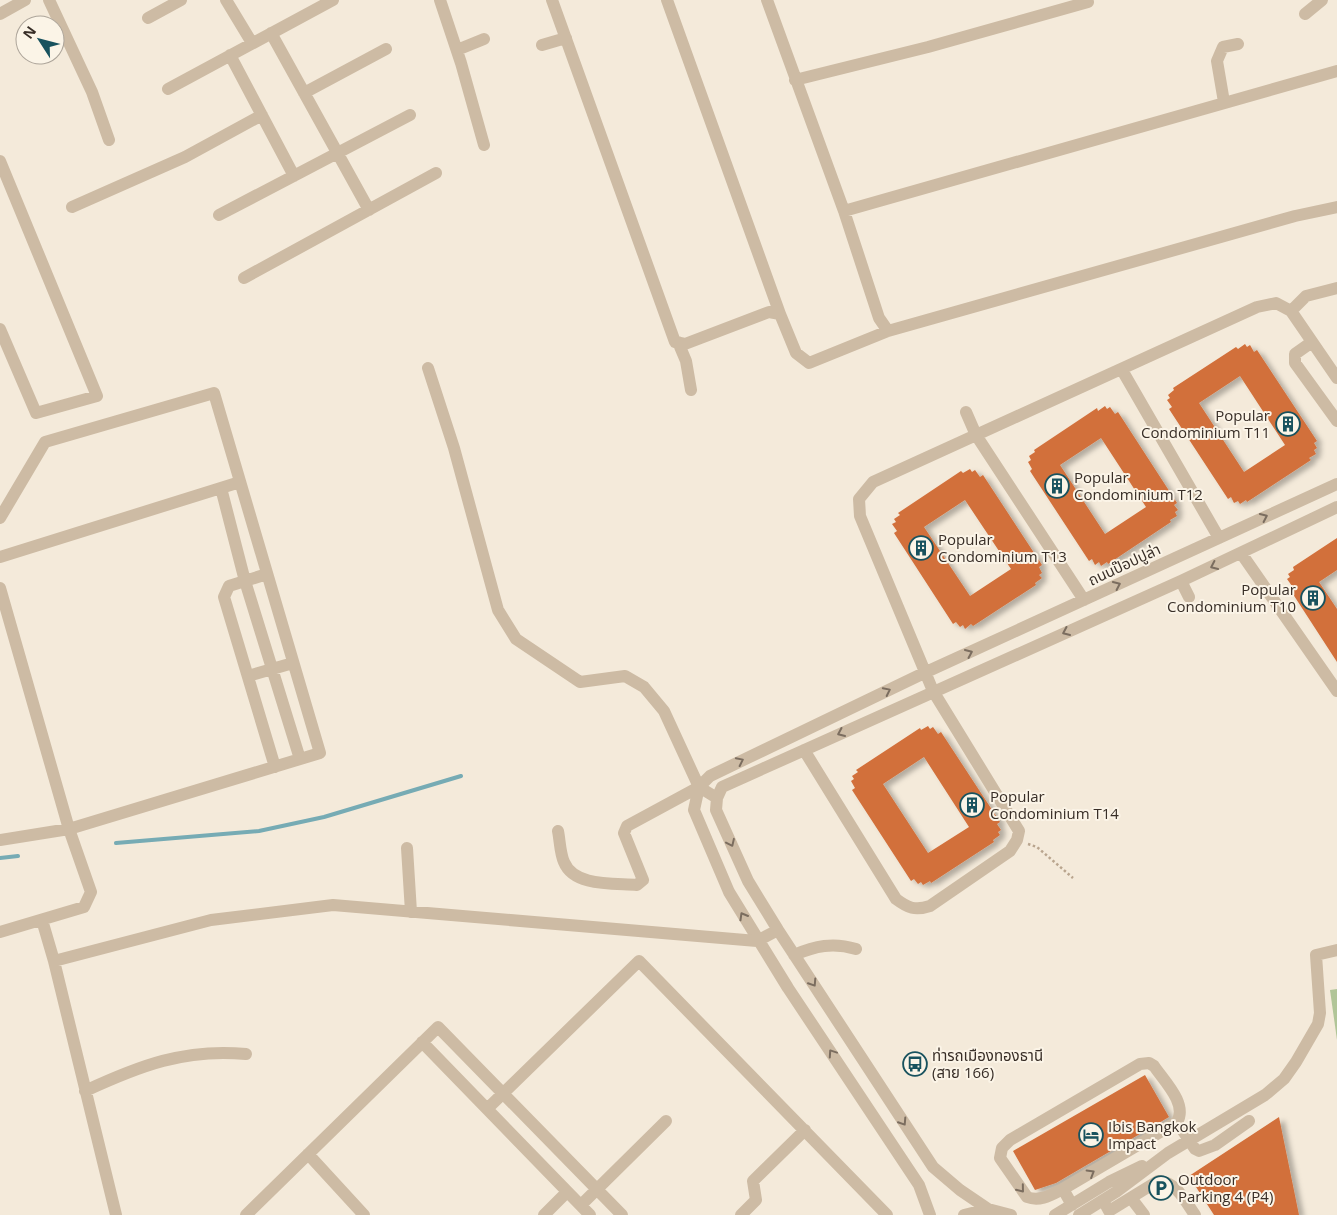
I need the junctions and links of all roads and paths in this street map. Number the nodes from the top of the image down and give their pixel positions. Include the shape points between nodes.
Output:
1 (26, 0) edge
2 (49, 0) edge
3 (181, 0) edge
4 (226, 0) edge
5 (333, 0) edge
6 (440, 0) edge
7 (552, 0) edge
8 (668, 0) edge
9 (768, 0) edge
10 (1322, 0) edge
11 (1088, 2) dead end
12 (0, 14) edge
13 (1305, 14) dead end
14 (148, 18) dead end
15 (271, 33) junction
16 (566, 38) junction
17 (484, 39) dead end
18 (252, 44) junction
19 (1238, 44) dead end
20 (542, 45) dead end
21 (386, 49) dead end
22 (457, 50) junction
23 (230, 55) junction
24 (1337, 71) edge
25 (796, 80) junction
26 (168, 89) dead end
27 (304, 93) junction
28 (1224, 102) junction
29 (262, 115) junction
30 (410, 115) dead end
31 (109, 140) dead end
32 (484, 145) dead end
33 (337, 153) junction
34 (0, 161) edge
35 (436, 173) dead end
36 (294, 176) junction
37 (72, 207) dead end
38 (1337, 207) edge
39 (369, 210) junction
40 (844, 211) junction
41 (219, 215) dead end
42 (244, 278) dead end
43 (1337, 288) edge
44 (1291, 311) junction
45 (780, 314) junction
46 (0, 329) edge
47 (888, 331) junction
48 (678, 342) junction
49 (1312, 342) junction
50 (428, 368) dead end
51 (1122, 370) junction
52 (1337, 378) edge
53 (691, 390) dead end
54 (966, 412) dead end
55 (1337, 421) edge
56 (976, 435) junction
57 (240, 482) junction
58 (1337, 484) edge
59 (221, 488) junction
60 (1337, 506) edge
61 (0, 518) edge
62 (1218, 538) junction
63 (1241, 553) junction
64 (0, 557) edge
65 (267, 574) junction
66 (245, 581) junction
67 (1181, 581) junction
68 (0, 588) edge
69 (1189, 597) dead end
70 (1084, 600) junction
71 (293, 663) junction
72 (273, 670) junction
73 (924, 673) junction
74 (248, 676) junction
75 (933, 691) junction
76 (1337, 691) edge
77 (804, 750) junction
78 (300, 759) junction
79 (275, 767) junction
80 (700, 787) junction
81 (716, 798) junction
82 (70, 829) junction
83 (558, 831) dead end
84 (0, 840) edge
85 (1018, 840) junction
86 (407, 848) dead end
87 (1073, 878) dead end
88 (411, 912) junction
89 (42, 920) junction
90 (778, 930) junction
91 (0, 932) edge
92 (757, 941) junction
93 (856, 949) dead end
94 (1337, 950) edge
95 (794, 955) junction
96 (54, 960) junction
97 (422, 1042) junction
98 (246, 1054) dead end
99 (879, 1079) junction
100 (85, 1091) junction
101 (860, 1093) junction
102 (503, 1094) junction
103 (487, 1109) junction
104 (666, 1121) dead end
105 (1248, 1121) dead end
106 (1177, 1122) junction
107 (805, 1130) junction
108 (1188, 1140) junction
109 (1168, 1153) junction
110 (308, 1154) junction
111 (596, 1190) junction
112 (1063, 1190) junction
113 (568, 1192) junction
114 (1130, 1198) junction
115 (580, 1205) junction
116 (988, 1209) junction
117 (1105, 1209) edge
118 (1075, 1210) edge
119 (116, 1215) edge
120 (246, 1215) edge
121 (364, 1215) edge
122 (544, 1215) edge
123 (590, 1215) edge
124 (622, 1215) edge
125 (741, 1215) edge
126 (887, 1215) edge
127 (930, 1215) edge
128 (964, 1215) edge
129 (1011, 1215) edge
130 (1055, 1215) edge
131 (1144, 1215) edge
132 (1195, 1215) edge

1 - 12 street
2 - 31 street via 92,92
3 - 14 street
4 - 18 street
5 - 15 street
6 - 22 street
7 - 16 street
8 - 45 street
9 - 25 street
10 - 13 street
11 - 25 street
15 - 18 street
15 - 27 street
16 - 20 street
16 - 48 street via 675,342
17 - 22 street
18 - 23 street
19 - 28 street via 1223,47 1217,62
21 - 27 street
22 - 32 street
23 - 26 street
23 - 29 street
24 - 28 street
25 - 40 street
27 - 33 street
28 - 40 street
29 - 36 street
29 - 37 street via 185,157
30 - 33 street
33 - 36 street
33 - 39 street
34 - 46 street via 97,396 36,414
35 - 39 street
36 - 41 street
38 - 47 street via 1295,216
39 - 42 street
40 - 47 street via 879,318
43 - 44 street via 1306,296
44 - 49 street
44 - 51 street via 1276,303 1257,307
45 - 47 street via 796,353 809,363
45 - 48 street via 769,312 685,344
48 - 53 street via 686,361
49 - 52 street
49 - 55 street via 1295,354 1295,363
50 - 80 street via 454,448 498,610 516,639 580,682 625,676 644,688 664,711
51 - 56 street
51 - 62 street
54 - 56 street
56 - 70 street
56 - 73 street via 873,482 860,499 860,516
57 - 59 street
57 - 61 street via 214,393 45,442
57 - 65 street
62 -> 58 street, ถนนป๊อปปูล่า
59 - 64 street
59 - 66 street
60 - 63 street
70 -> 62 street, ถนนป๊อปปูล่า
63 -> 67 street
63 - 76 street
65 - 66 street
65 - 71 street
66 - 72 street
66 - 74 street via 229,586 224,596
67 - 69 street
67 -> 75 street
68 - 82 street
73 -> 70 street, ถนนป๊อปปูล่า
71 - 72 street
71 - 78 street via 320,753
72 - 74 street
72 - 78 street
73 - 75 street
80 -> 73 street, ถนนป๊อปปูล่า via 710,776
74 - 79 street
75 -> 77 street
75 - 85 street via 1016,824
77 - 81 street via 722,787
77 - 85 street via 896,899 906,907 917,910 930,906 1010,852
78 - 79 street
79 - 82 street
80 - 81 street
80 - 83 street, ถนนป๊อปปูล่า via 628,826 624,833 643,880 637,885 581,879 569,871 563,861
92 -> 80 street via 729,892 694,810
81 -> 90 street via 716,810 748,881
82 - 84 street
82 - 89 street via 91,892 84,907
85 - 87 path via 1037,847
86 - 88 street
88 - 92 street
88 - 96 street via 333,905 211,920
89 - 91 street
89 - 96 street
90 - 92 street
90 - 95 street
101 -> 92 street
93 - 95 street via 841,944 824,945
94 - 108 street via 1316,956 1318,1024 1288,1073 1265,1095
95 -> 99 street
96 - 100 street
97 - 102 street via 438,1027
97 - 103 street
97 - 110 street
98 - 100 street via 183,1055 150,1064
99 - 101 street
99 -> 116 street via 933,1166
100 - 119 street
101 - 127 street via 919,1185
102 - 103 street
102 - 107 street via 639,960
102 - 111 street
103 - 113 street
104 - 111 street
105 - 108 street via 1215,1145 1199,1151
106 - 108 street
112 -> 106 street
106 -> 112 street via 1180,1114 1178,1102 1154,1066 1145,1063 1010,1140 1002,1148 1000,1158 1027,1197 1047,1198
107 - 125 street via 753,1181 756,1200
107 - 126 street
108 - 109 street
109 - 117 street
109 - 118 street via 1109,1182
110 - 120 street
110 - 121 street
111 - 115 street
111 - 124 street
112 - 118 street
113 - 115 street
113 - 122 street
114 - 117 street
114 - 131 street
114 - 132 street via 1158,1181 1166,1181 1178,1190
115 - 123 street
116 - 128 street
116 - 129 street
117 - 118 street
118 - 130 street

